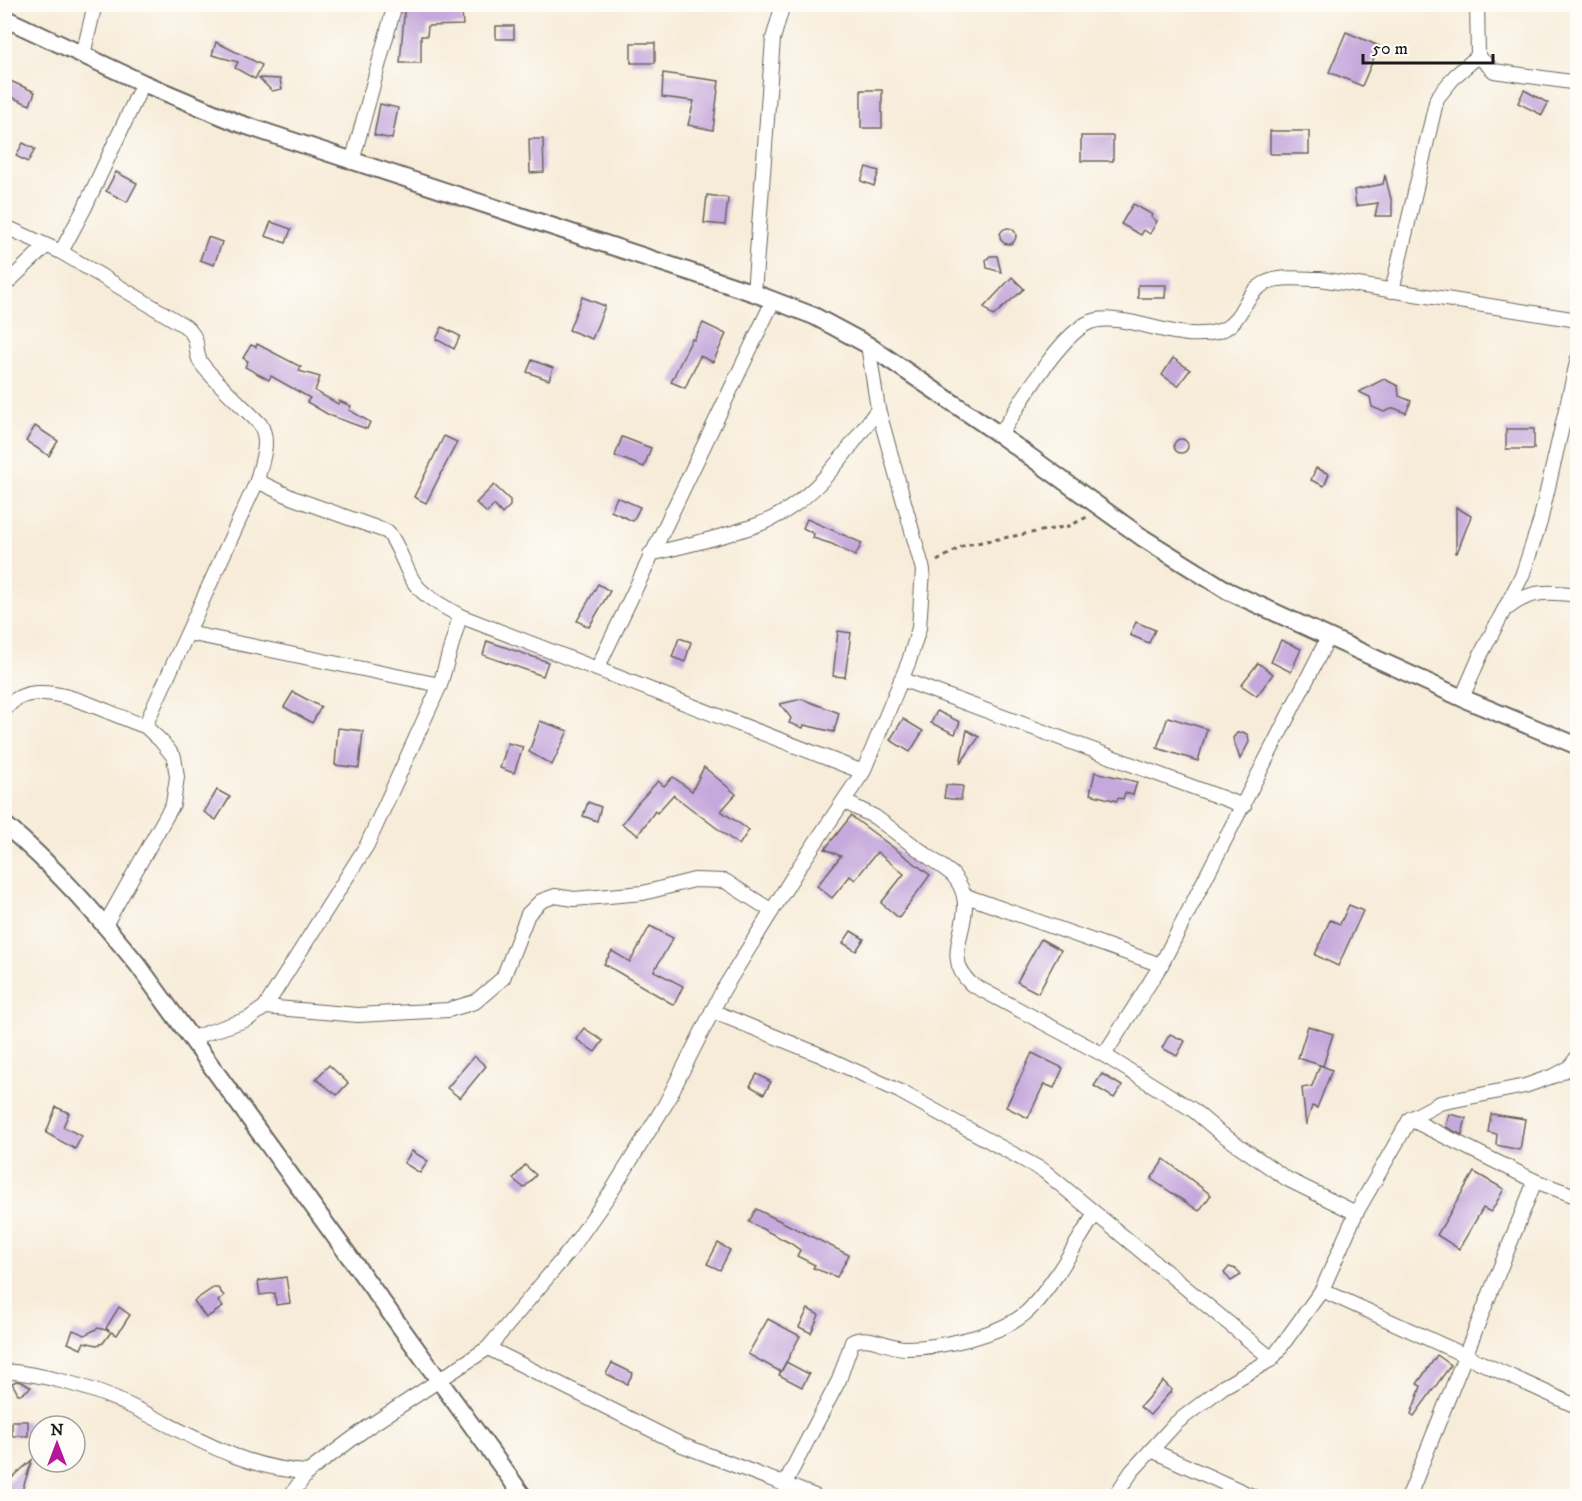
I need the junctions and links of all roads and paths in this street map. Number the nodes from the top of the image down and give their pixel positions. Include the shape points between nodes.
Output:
1 (95, 4) edge
2 (394, 4) edge
3 (783, 4) edge
4 (1477, 4) edge
5 (4, 18) edge
6 (83, 55) junction
7 (1478, 56) junction
8 (143, 83) junction
9 (1578, 83) edge
10 (352, 162) junction
11 (4, 226) edge
12 (46, 246) junction
13 (61, 252) junction
14 (4, 286) edge
15 (1392, 291) junction
16 (754, 293) junction
17 (773, 301) junction
18 (1578, 320) edge
19 (868, 345) junction
20 (1578, 358) edge
21 (878, 409) junction
22 (1000, 435) junction
23 (257, 481) junction
24 (1099, 507) junction
25 (650, 554) junction
26 (922, 570) junction
27 (1578, 595) edge
28 (1505, 611) junction
29 (460, 616) junction
30 (188, 633) junction
31 (1328, 638) junction
32 (597, 669) junction
33 (901, 679) junction
34 (440, 685) junction
35 (1462, 698) junction
36 (4, 711) edge
37 (145, 726) junction
38 (1578, 746) edge
39 (863, 772) junction
40 (845, 802) junction
41 (1244, 806) junction
42 (4, 824) edge
43 (966, 896) junction
44 (772, 912) junction
45 (105, 925) junction
46 (1161, 965) junction
47 (265, 1007) junction
48 (712, 1011) junction
49 (192, 1038) junction
50 (1104, 1055) junction
51 (1578, 1056) edge
52 (1410, 1119) junction
53 (1535, 1181) junction
54 (1578, 1197) edge
55 (1356, 1213) junction
56 (1095, 1214) junction
57 (1322, 1290) junction
58 (488, 1348) junction
59 (1466, 1358) junction
60 (1272, 1359) junction
61 (4, 1371) edge
62 (439, 1381) junction
63 (1578, 1407) edge
64 (1151, 1450) junction
65 (308, 1472) junction
66 (784, 1485) junction
67 (290, 1497) edge
68 (523, 1497) edge
69 (815, 1497) edge
70 (1114, 1497) edge
71 (1252, 1497) edge
72 (1409, 1497) edge

1 - 6 street
2 - 10 street
3 - 16 street via 773,39
4 - 7 street
5 - 6 street
6 - 8 street
7 - 9 street via 1494,70
7 - 15 street via 1437,98
8 - 10 street via 238,123
8 - 13 street
10 - 16 street
11 - 12 street
12 - 13 street
12 - 14 street
13 - 23 street via 193,333 201,363 266,433
15 - 18 street
15 - 22 street via 1320,279 1263,283 1247,297 1232,325 1201,334 1169,332 1112,319 1087,323 1035,380
16 - 17 street
17 - 19 street via 814,316
17 - 25 street
19 - 21 street
19 - 22 street
20 - 28 street via 1540,522 1522,576
21 - 25 street via 826,476 791,506 758,524
21 - 26 street
22 - 24 street
23 - 29 street via 388,532 412,580 424,593
23 - 30 street
24 - 26 path via 1069,526 965,545
24 - 31 street via 1228,591
25 - 32 street
26 - 33 street via 919,628
27 - 28 street via 1542,591 1522,597
28 - 35 street
29 - 32 street
29 - 34 street
30 - 34 street
30 - 37 street
31 - 35 street
31 - 41 street
32 - 39 street
33 - 39 street
33 - 41 street
34 - 47 street via 367,845
35 - 38 street
36 - 37 street via 23,694 55,693
37 - 45 street via 174,758 177,777 173,804
39 - 40 street
40 - 43 street via 875,817 952,874
40 - 44 street
41 - 46 street
42 - 45 street via 33,848
43 - 46 street
43 - 50 street via 958,944 960,974 971,984
44 - 47 street via 725,881 694,880 643,893 555,896 541,901 528,914 503,978 475,1002 448,1010 358,1015
44 - 48 street
45 - 49 street
46 - 50 street
47 - 49 street via 248,1019
48 - 56 street via 899,1091 1044,1171
48 - 58 street via 665,1105 612,1191 571,1249
49 - 62 street
50 - 55 street via 1193,1110 1287,1179
51 - 52 street via 1569,1068 1556,1075 1525,1086 1440,1103
52 - 53 street
52 - 55 street
53 - 54 street
53 - 59 street
55 - 57 street
56 - 60 street
56 - 66 street via 1028,1311 1005,1326 975,1336 908,1348 862,1340 852,1342 839,1380
57 - 59 street
57 - 60 street
58 - 62 street
58 - 66 street via 682,1445
59 - 63 street
59 - 72 street
60 - 64 street via 1202,1402
61 - 65 street via 42,1377 122,1402 246,1462
62 - 65 street via 368,1426
62 - 68 street
64 - 70 street
64 - 71 street
65 - 67 street
66 - 69 street

